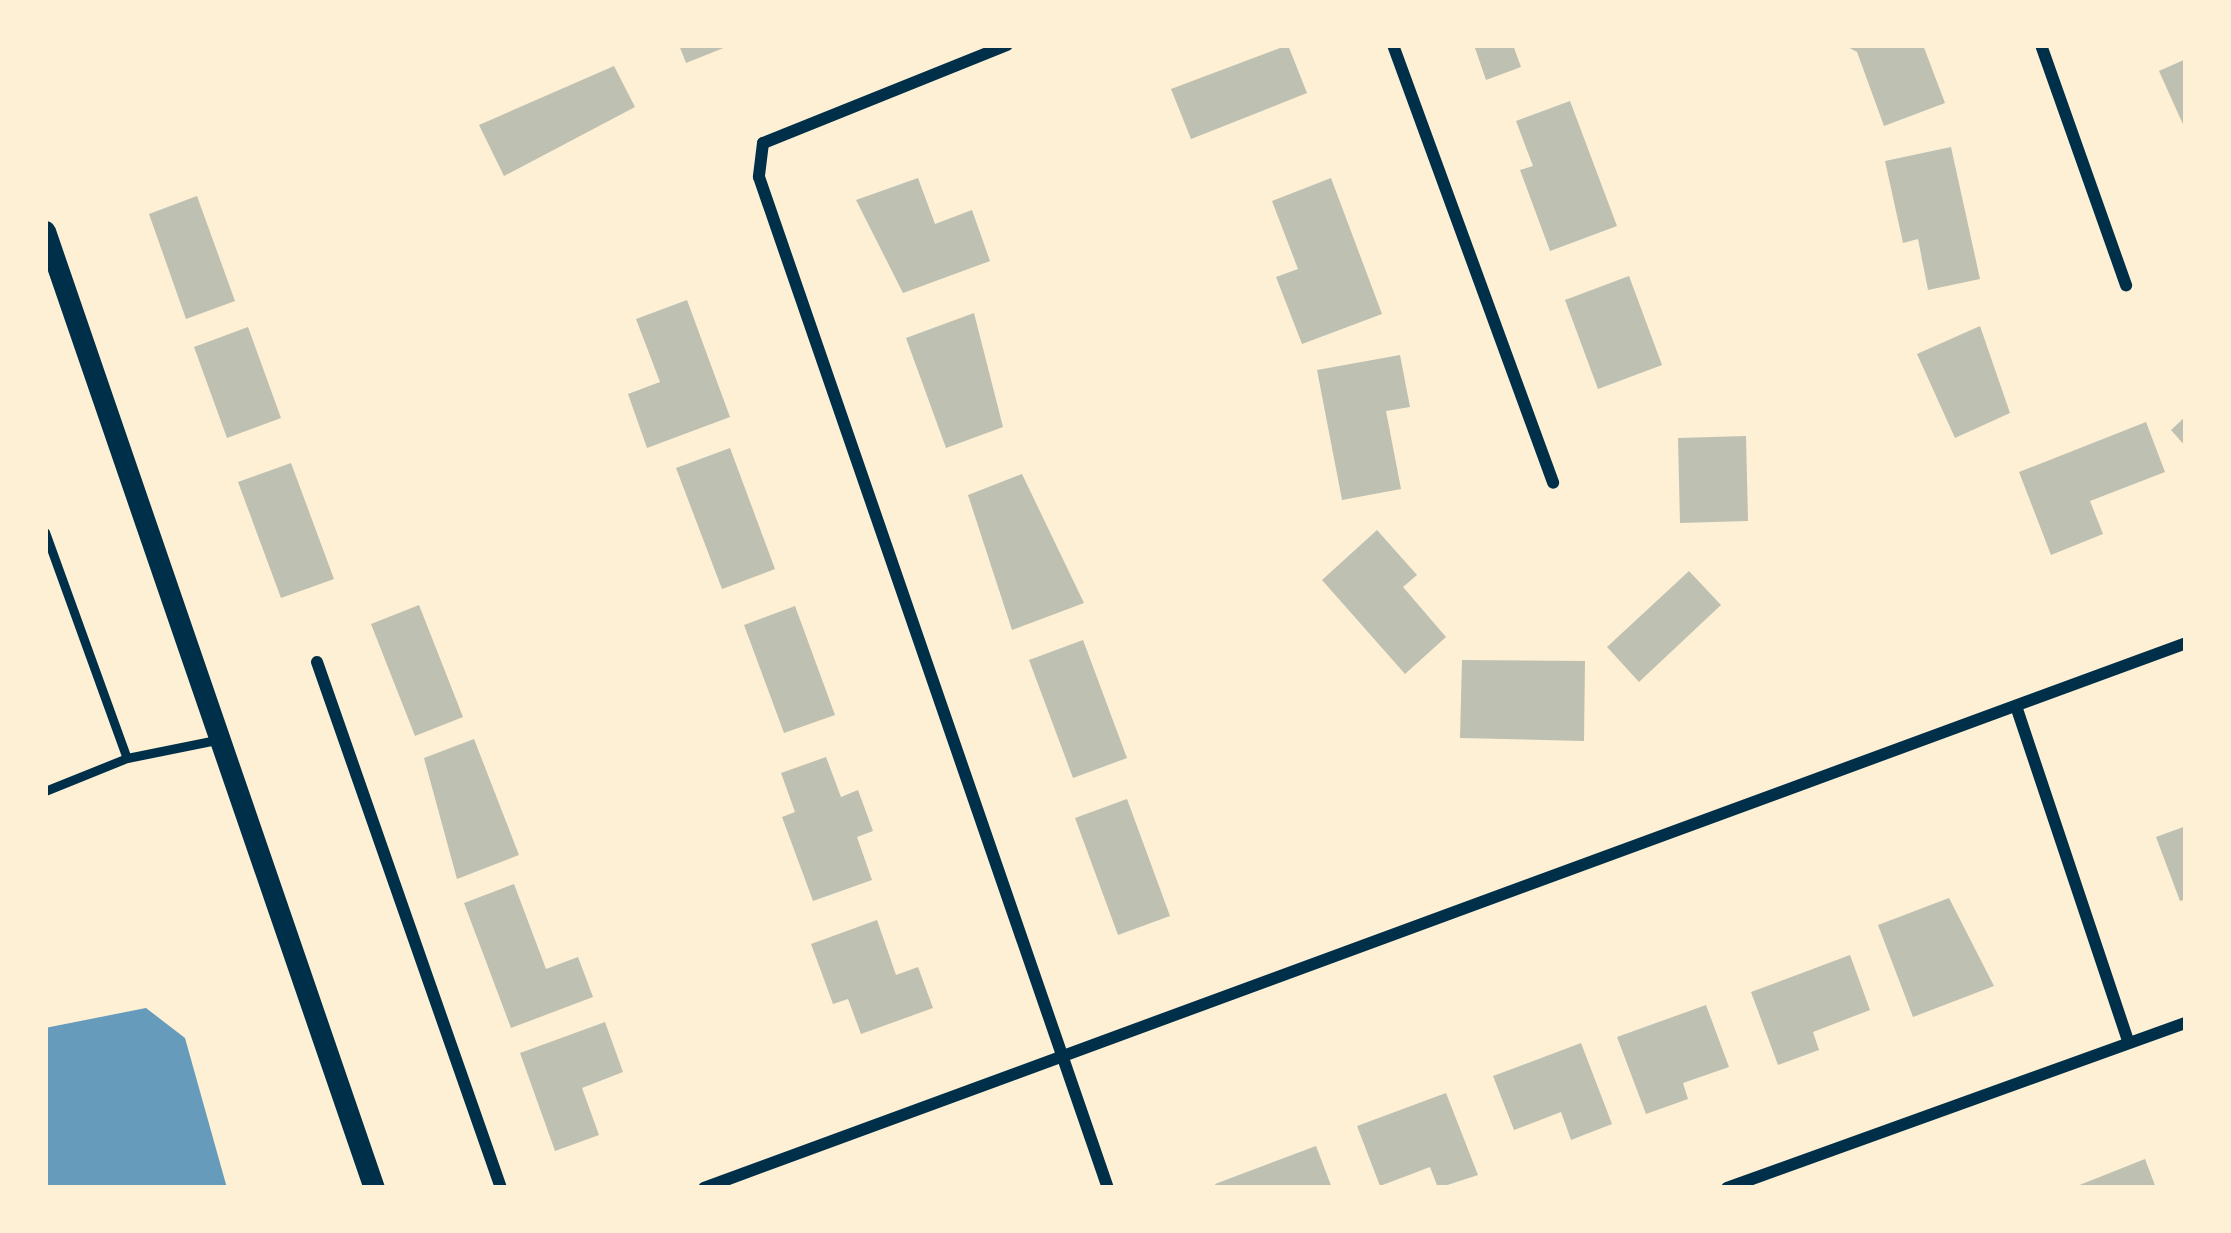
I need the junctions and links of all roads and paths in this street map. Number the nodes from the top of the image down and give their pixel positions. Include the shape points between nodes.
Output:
1 (1007, 45) edge
2 (1393, 45) edge
3 (2041, 45) edge
4 (45, 231) edge
5 (2126, 284) dead end
6 (1553, 483) dead end
7 (45, 532) edge
8 (2186, 643) edge
9 (317, 662) dead end
10 (2016, 706) junction
11 (221, 740) junction
12 (127, 758) junction
13 (45, 791) edge
14 (2186, 1023) edge
15 (2129, 1043) junction
16 (1059, 1058) junction
17 (374, 1188) edge
18 (501, 1188) edge
19 (704, 1188) edge
20 (1108, 1188) edge
21 (1727, 1188) edge

1 - 16 street via 831,110 763,143 762,155 770,220
2 - 6 street
3 - 5 street
4 - 11 street
7 - 12 lane
8 - 10 street
9 - 18 street
10 - 15 street
10 - 16 street
11 - 12 lane
11 - 17 street
12 - 13 lane
14 - 15 street
15 - 21 street
16 - 19 street
16 - 20 street

